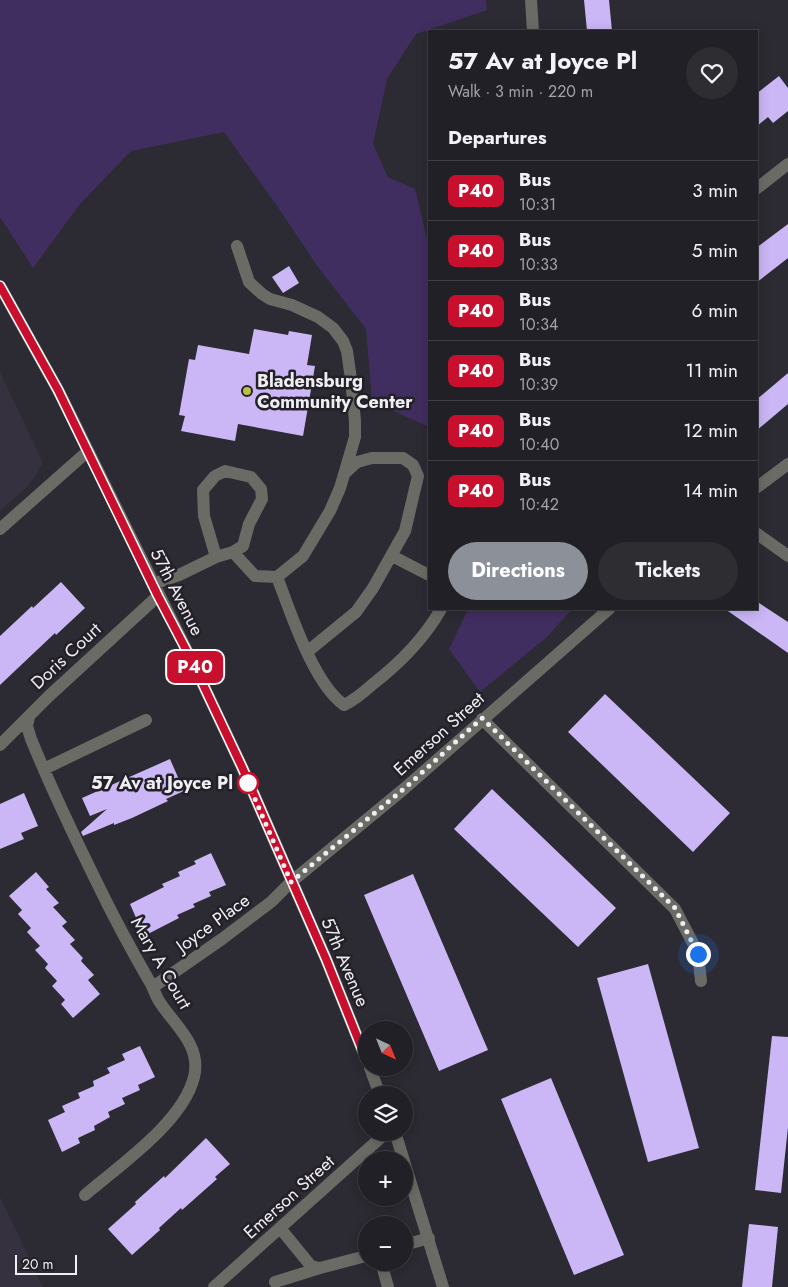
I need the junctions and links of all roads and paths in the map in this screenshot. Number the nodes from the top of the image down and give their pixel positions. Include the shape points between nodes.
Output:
1 (531, 0) edge
2 (533, 30) edge
3 (788, 164) edge
4 (758, 187) edge
5 (237, 246) dead end
6 (0, 286) edge
7 (88, 451) junction
8 (788, 464) edge
9 (346, 472) junction
10 (758, 486) edge
11 (0, 529) edge
12 (758, 534) edge
13 (234, 552) junction
14 (392, 556) junction
15 (788, 556) edge
16 (216, 557) junction
17 (428, 574) edge
18 (277, 577) junction
19 (155, 590) junction
20 (440, 610) edge
21 (608, 610) edge
22 (307, 652) junction
23 (29, 717) junction
24 (482, 718) junction
25 (146, 720) dead end
26 (0, 745) edge
27 (44, 769) junction
28 (291, 882) junction
29 (700, 981) dead end
30 (153, 987) junction
31 (358, 1039) edge
32 (377, 1141) edge
33 (398, 1141) edge
34 (86, 1195) dead end
35 (280, 1228) junction
36 (429, 1238) junction
37 (413, 1242) edge
38 (358, 1258) edge
39 (320, 1268) junction
40 (384, 1271) edge
41 (275, 1282) dead end
42 (214, 1287) edge
43 (388, 1287) edge
44 (444, 1287) edge

1 - 2 street
3 - 4 street
5 - 9 street via 249,282 262,294 318,317 343,341 355,421 355,437
6 - 7 street, 57th Avenue
7 - 11 street
7 - 19 street, 57th Avenue
8 - 10 street
9 - 14 street via 357,462 372,458 403,458 413,465 418,476 405,531
9 - 18 street via 330,511 303,556
12 - 15 street
13 - 16 street
13 - 16 street via 243,546 249,524 262,499 262,489 251,477 225,471 215,476 203,490 204,516
13 - 18 street via 255,576
14 - 17 street
14 - 22 street via 356,612
16 - 19 street
18 - 22 street
19 - 23 street, Doris Court
19 - 28 street, 57th Avenue via 242,767
20 - 22 street via 413,649 353,701 344,704 336,698
21 - 24 street, Emerson Street
23 - 26 street, Doris Court
23 - 27 street, Mary A Court via 27,726
24 - 28 street, Emerson Street via 405,788
24 - 29 street via 675,908 698,954
25 - 27 street
27 - 30 street, Mary A Court via 86,862
28 - 30 street, Joyce Place via 248,920
28 - 31 street, 57th Avenue
30 - 34 street, Mary A Court via 157,999 190,1042 196,1061 192,1082 178,1110 162,1130
32 - 35 street, Emerson Street
33 - 36 street
35 - 39 street via 311,1266
35 - 42 street, Emerson Street
36 - 37 street
36 - 44 street
38 - 39 street
39 - 41 street
40 - 43 street

